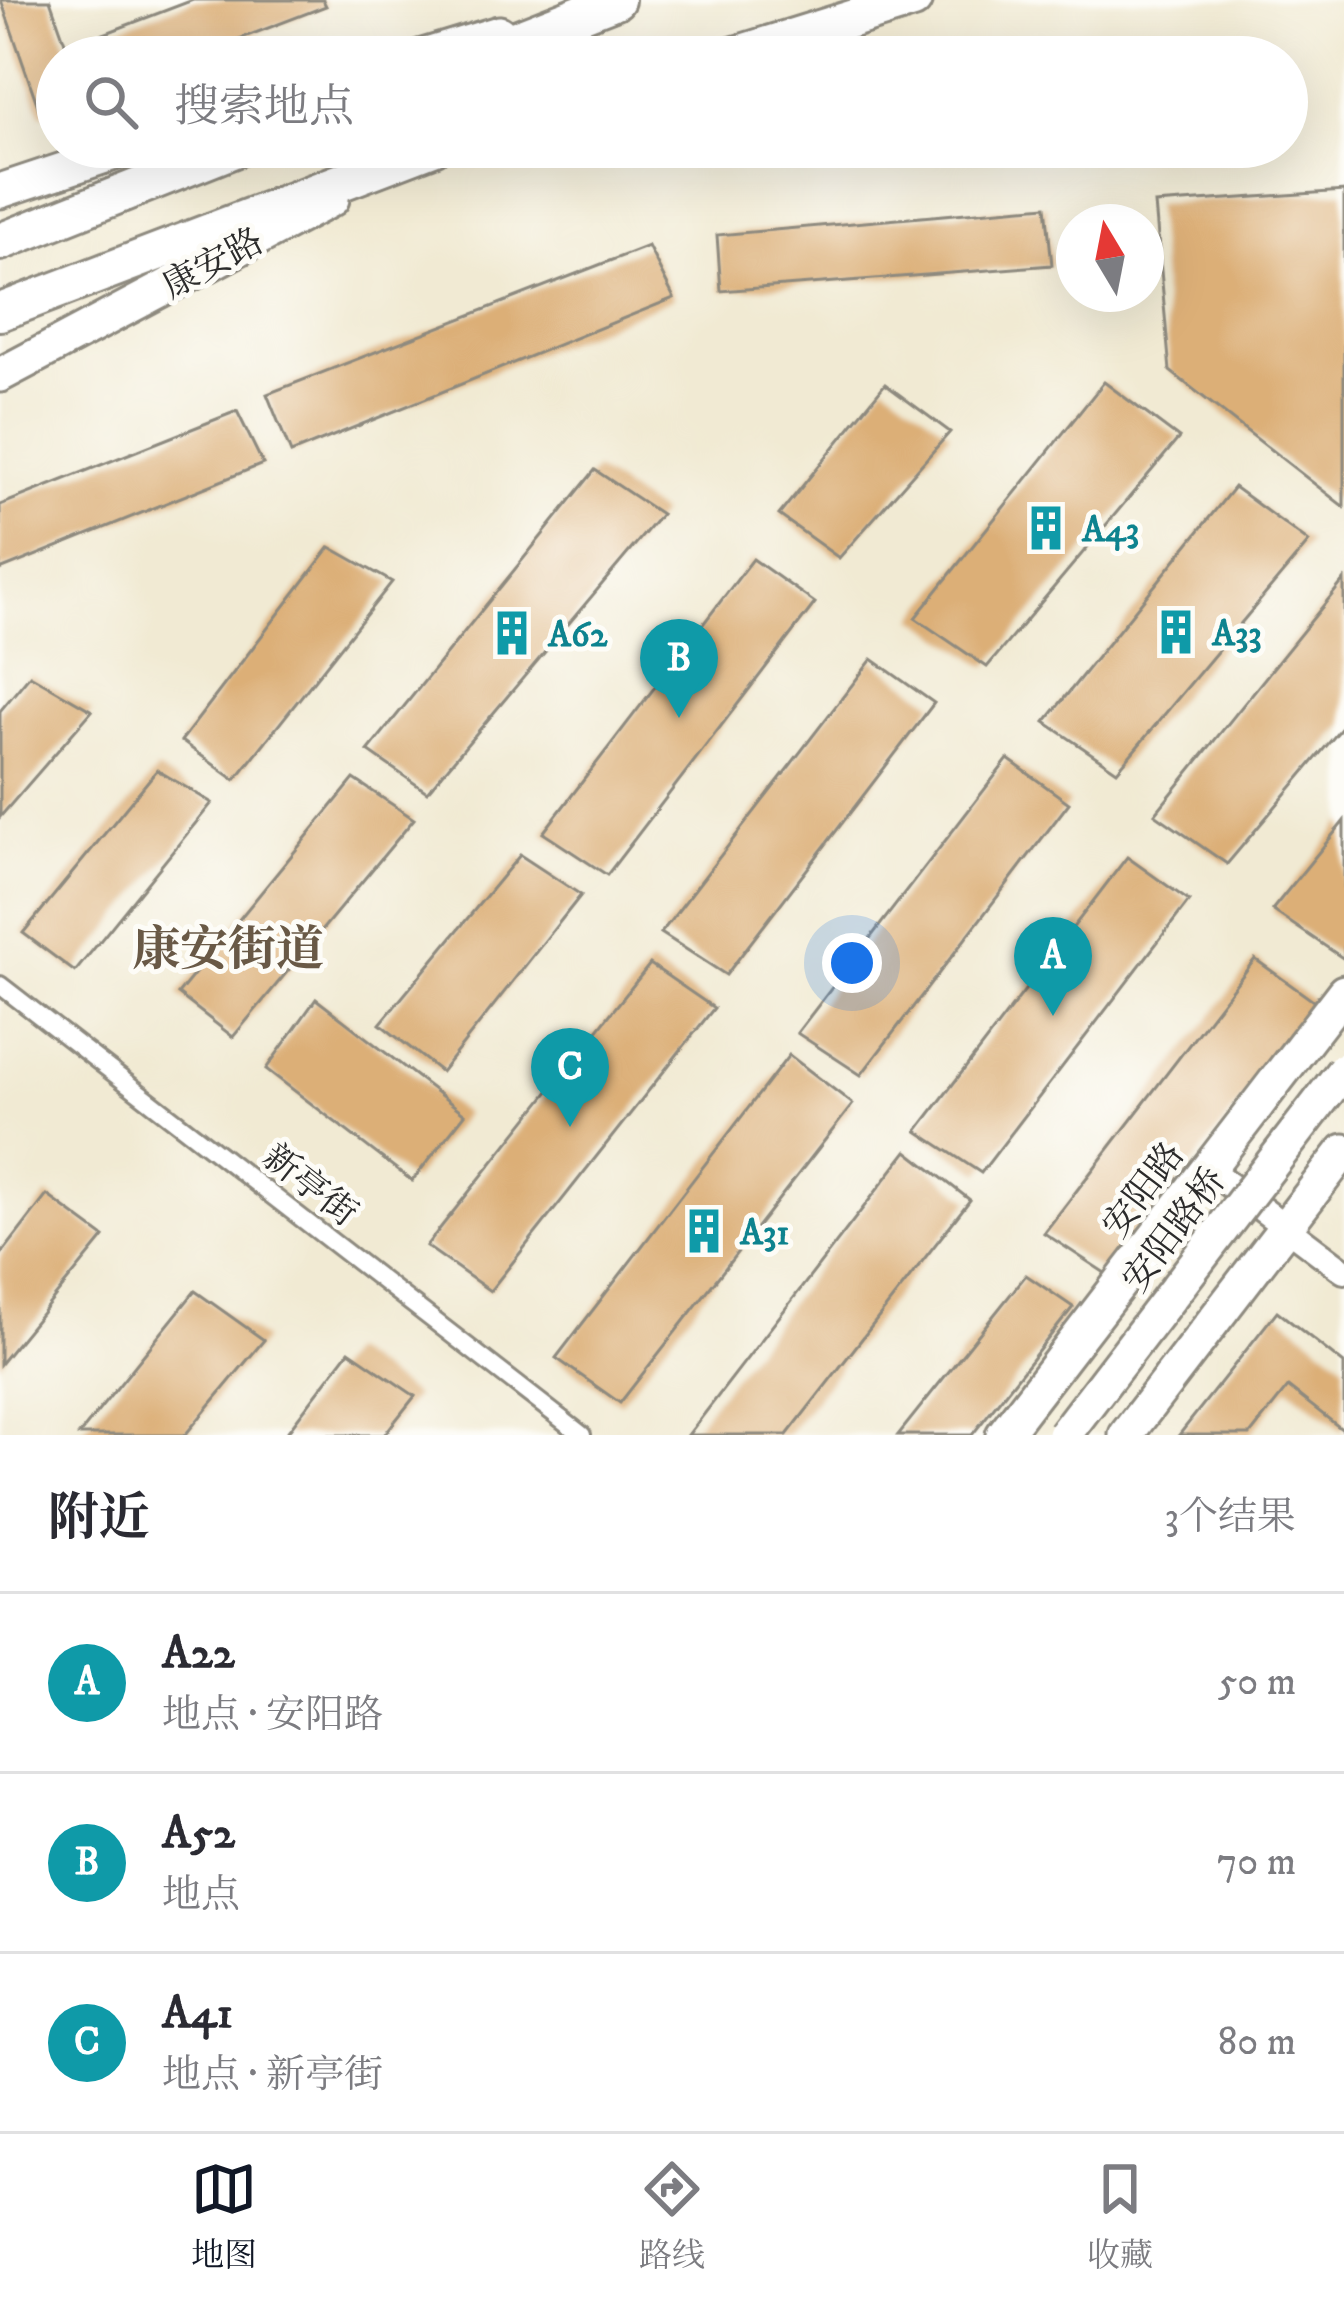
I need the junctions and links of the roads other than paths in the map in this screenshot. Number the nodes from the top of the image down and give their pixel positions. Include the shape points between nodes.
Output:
1 (613, 0) edge
2 (913, 0) edge
3 (491, 36) edge
4 (523, 36) edge
5 (797, 36) edge
6 (69, 168) edge
7 (186, 168) edge
8 (377, 168) edge
9 (391, 168) edge
10 (0, 191) edge
11 (0, 242) edge
12 (0, 312) edge
13 (0, 376) edge
14 (0, 985) edge
15 (1344, 992) edge
16 (1344, 1070) edge
17 (1344, 1151) edge
18 (1207, 1168) junction
19 (1288, 1227) junction
20 (1344, 1270) edge
21 (582, 1435) edge
22 (1003, 1435) edge
23 (1064, 1435) edge
24 (1126, 1435) edge

1 - 3 main road
1 - 4 main road
2 - 5 main road
6 - 10 main road
7 - 11 main road
8 - 12 main road, 康安路
9 - 13 main road, 康安路
14 - 21 street, 新亭街
15 - 18 main road, 安阳路
16 - 23 main road, 安阳路桥, bridge
17 - 19 main road
18 - 19 street
18 - 22 main road, 安阳路
19 - 20 street
19 - 24 main road

